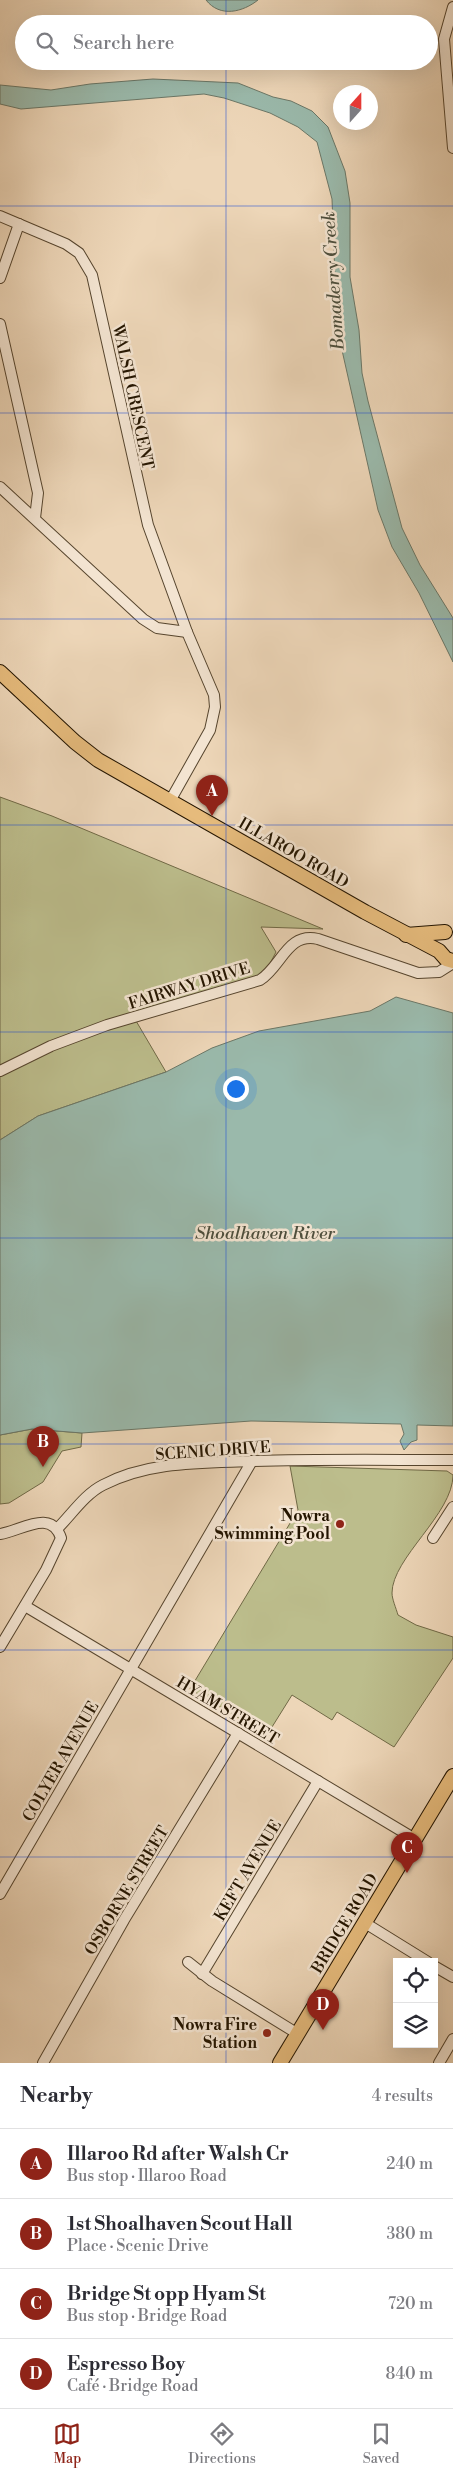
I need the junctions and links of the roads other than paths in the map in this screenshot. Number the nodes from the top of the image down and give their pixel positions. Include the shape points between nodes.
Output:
1 (453, 7) edge
2 (449, 50) edge
3 (453, 148) edge
4 (0, 216) edge
5 (19, 224) junction
6 (0, 278) edge
7 (0, 324) edge
8 (0, 487) edge
9 (35, 518) junction
10 (187, 632) junction
11 (0, 672) edge
12 (170, 801) junction
13 (449, 930) edge
14 (405, 935) junction
15 (447, 958) edge
16 (0, 1071) edge
17 (453, 1460) edge
18 (252, 1461) junction
19 (453, 1507) edge
20 (57, 1528) junction
21 (0, 1534) edge
22 (433, 1538) dead end
23 (25, 1606) junction
24 (0, 1647) edge
25 (131, 1670) junction
26 (238, 1733) junction
27 (453, 1776) edge
28 (318, 1781) junction
29 (415, 1839) junction
30 (0, 1894) edge
31 (365, 1923) junction
32 (422, 1958) edge
33 (188, 1962) dead end
34 (438, 1968) edge
35 (202, 1974) junction
36 (453, 1977) edge
37 (298, 2034) junction
38 (453, 2039) edge
39 (43, 2063) edge
40 (280, 2063) edge
41 (439, 2063) edge

1 - 2 street via 445,29
2 - 3 street
4 - 5 street, WALSH CRESCENT
5 - 6 street
5 - 10 street, WALSH CRESCENT via 79,253 92,275 148,525
7 - 9 street via 38,493
8 - 9 street
9 - 10 street via 143,618 157,628
10 - 12 street, WALSH CRESCENT via 214,695 215,707 210,730
11 - 12 main road, ILLAROO ROAD via 86,751
12 - 14 main road, ILLAROO ROAD
13 - 14 main road
13 - 15 main road via 438,940
14 - 15 main road, ILLAROO ROAD
15 - 16 street, FAIRWAY DRIVE via 432,968 432,973 418,973 318,939 305,938 293,942 273,969 260,980 107,1025 51,1046
17 - 18 street, SCENIC DRIVE
18 - 20 street, SCENIC DRIVE via 167,1466 122,1476 88,1496
18 - 25 street, COLYER AVENUE
19 - 22 street
20 - 21 street via 43,1521
20 - 23 street via 61,1542
23 - 24 street
23 - 25 street, HYAM STREET
25 - 26 street, HYAM STREET
25 - 30 street, COLYER AVENUE
26 - 28 street, HYAM STREET
26 - 39 street, OSBORNE STREET via 124,1920
27 - 29 main road, BRIDGE ROAD
28 - 29 street, HYAM STREET
28 - 35 street, KEFT AVENUE
29 - 31 main road, BRIDGE ROAD
31 - 32 street
31 - 37 main road, BRIDGE ROAD
33 - 35 street
34 - 36 street
35 - 37 street
37 - 40 main road, BRIDGE ROAD
38 - 41 street

